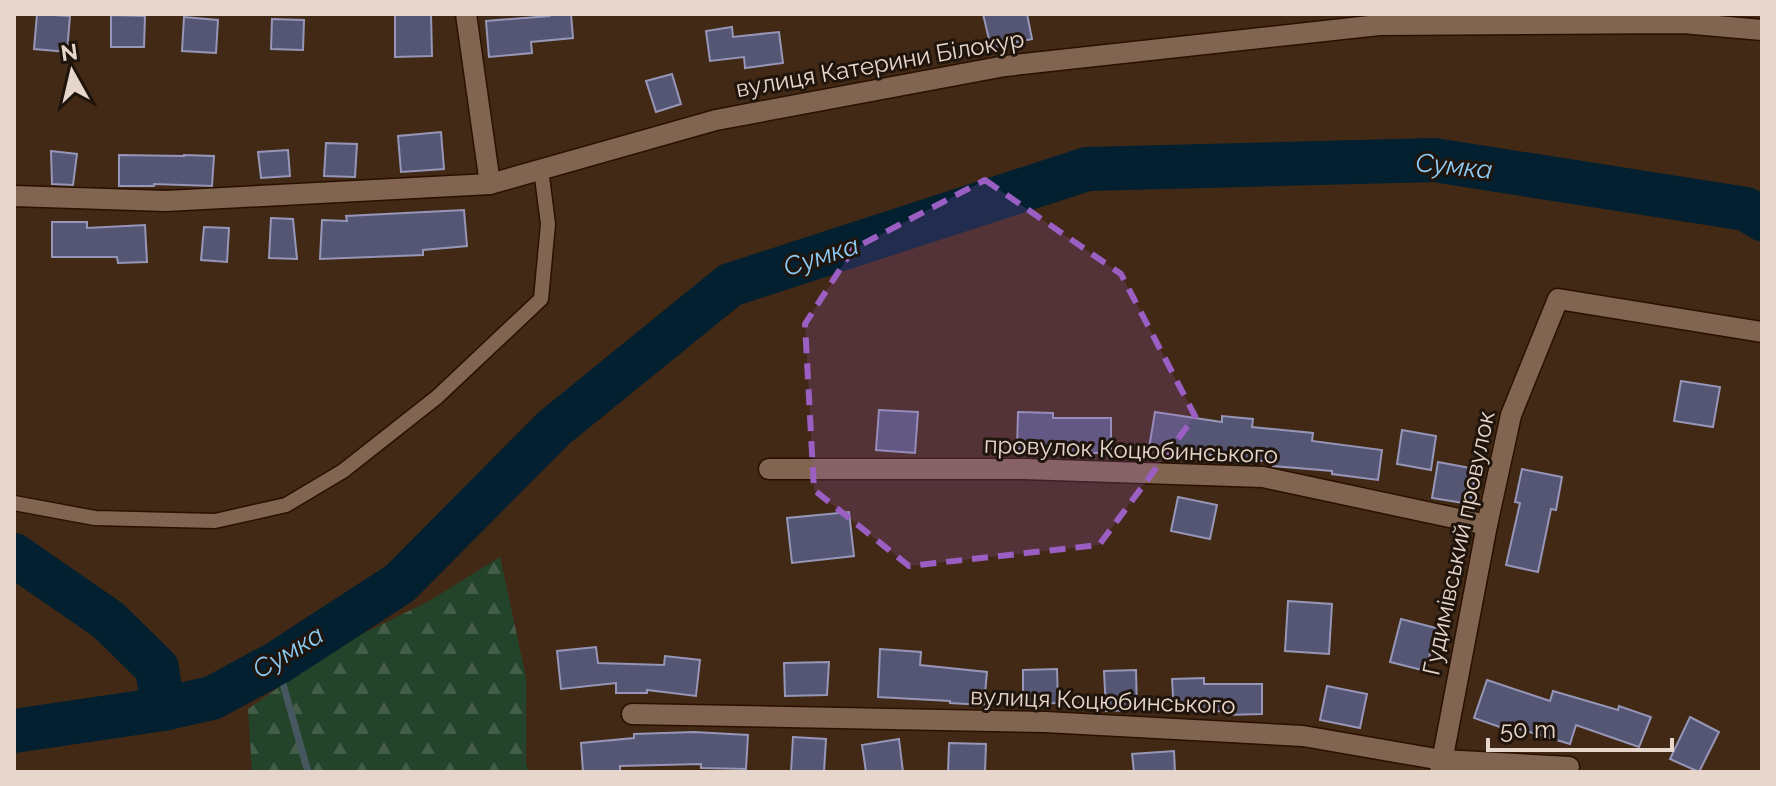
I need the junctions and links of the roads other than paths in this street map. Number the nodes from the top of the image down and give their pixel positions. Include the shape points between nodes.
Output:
1 (466, 14) edge
2 (1762, 30) edge
3 (541, 169) junction
4 (490, 184) junction
5 (14, 196) edge
6 (1762, 332) edge
7 (769, 469) dead end
8 (14, 503) edge
9 (1487, 525) junction
10 (632, 714) dead end
11 (1441, 766) edge
12 (1569, 767) dead end

1 - 4 street
2 - 3 street, вулиця Катерини Білокур via 1683,23 1379,25 1020,64 716,120
3 - 4 street, вулиця Катерини Білокур
3 - 8 lane via 548,224 541,299 437,397 343,471 286,505 215,521 95,518
4 - 5 street, вулиця Катерини Білокур via 166,201
6 - 9 street, Гудимівський провулок via 1558,299 1511,415
7 - 9 street, провулок Коцюбинського via 1024,469 1263,477
9 - 11 street, Гудимівський провулок
10 - 11 street, вулиця Коцюбинського via 1045,722 1303,736
11 - 12 street, вулиця Коцюбинського

